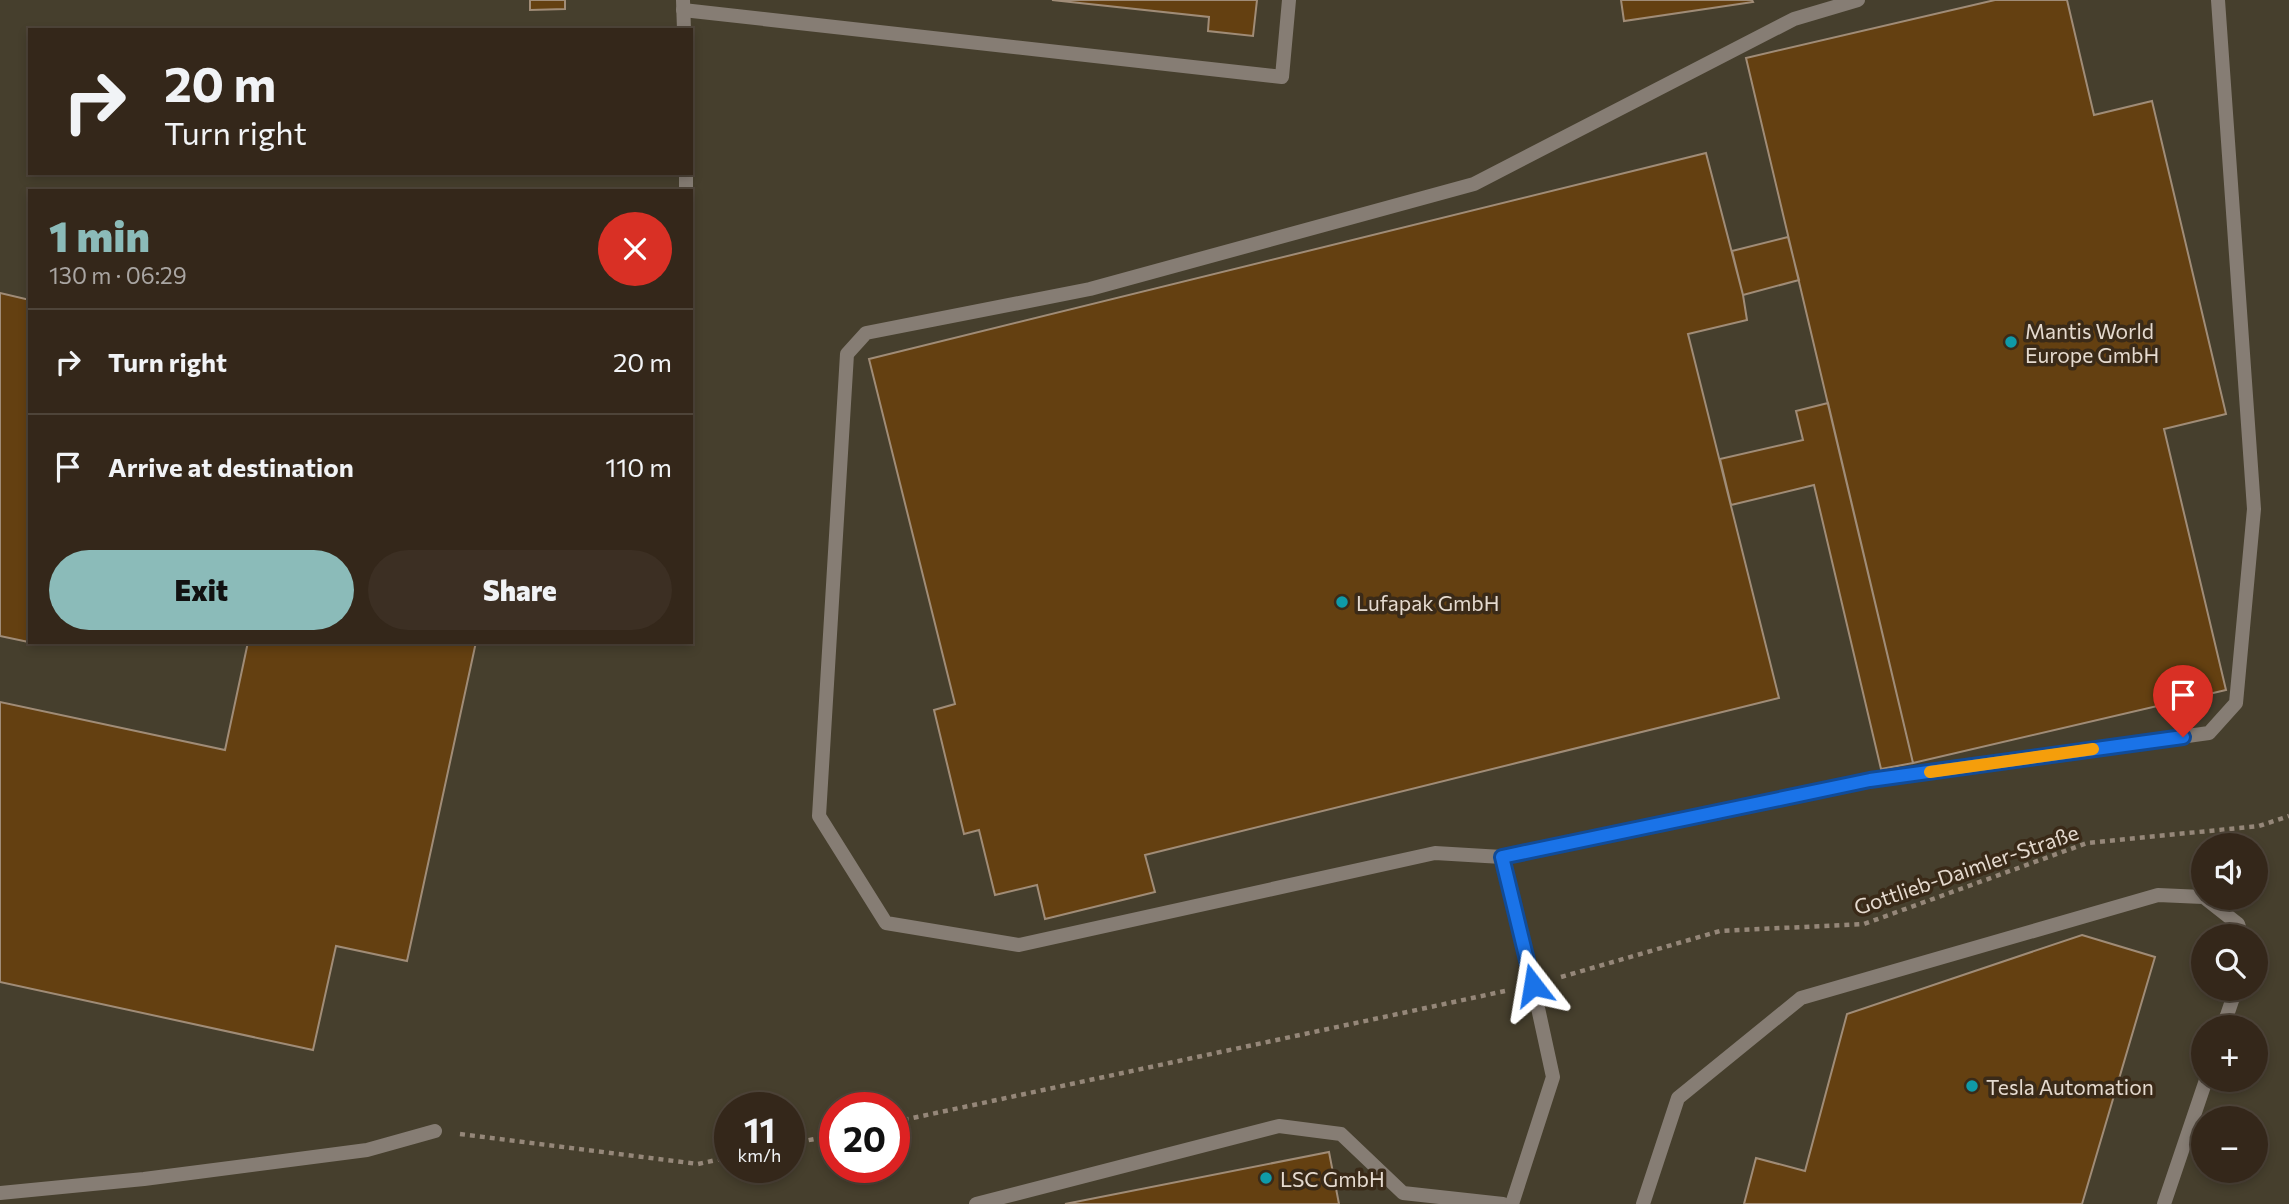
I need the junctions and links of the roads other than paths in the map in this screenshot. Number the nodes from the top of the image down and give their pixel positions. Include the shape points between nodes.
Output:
1 (1289, 0) edge
2 (1858, 0) edge
3 (2218, 0) edge
4 (683, 5) edge
5 (684, 28) edge
6 (1502, 857) junction
7 (2191, 896) edge
8 (2220, 910) edge
9 (2238, 924) edge
10 (2202, 1092) edge
11 (435, 1131) road end
12 (0, 1193) edge
13 (976, 1204) edge
14 (1503, 1204) edge
15 (1512, 1204) edge
16 (1643, 1204) edge
17 (2164, 1204) edge

1 - 4 street via 1282,77
2 - 6 street via 1794,19 1474,184 1090,289 866,333 847,354 819,816 886,923 1019,945 1436,853
3 - 6 street via 2254,509 2236,703 2209,733 1870,780
4 - 5 street
6 - 15 street via 1553,1077
7 - 16 street via 2158,895 1801,998 1678,1098
8 - 9 street
10 - 17 street
11 - 12 street via 367,1150
13 - 14 street via 1279,1126 1342,1135 1403,1193

